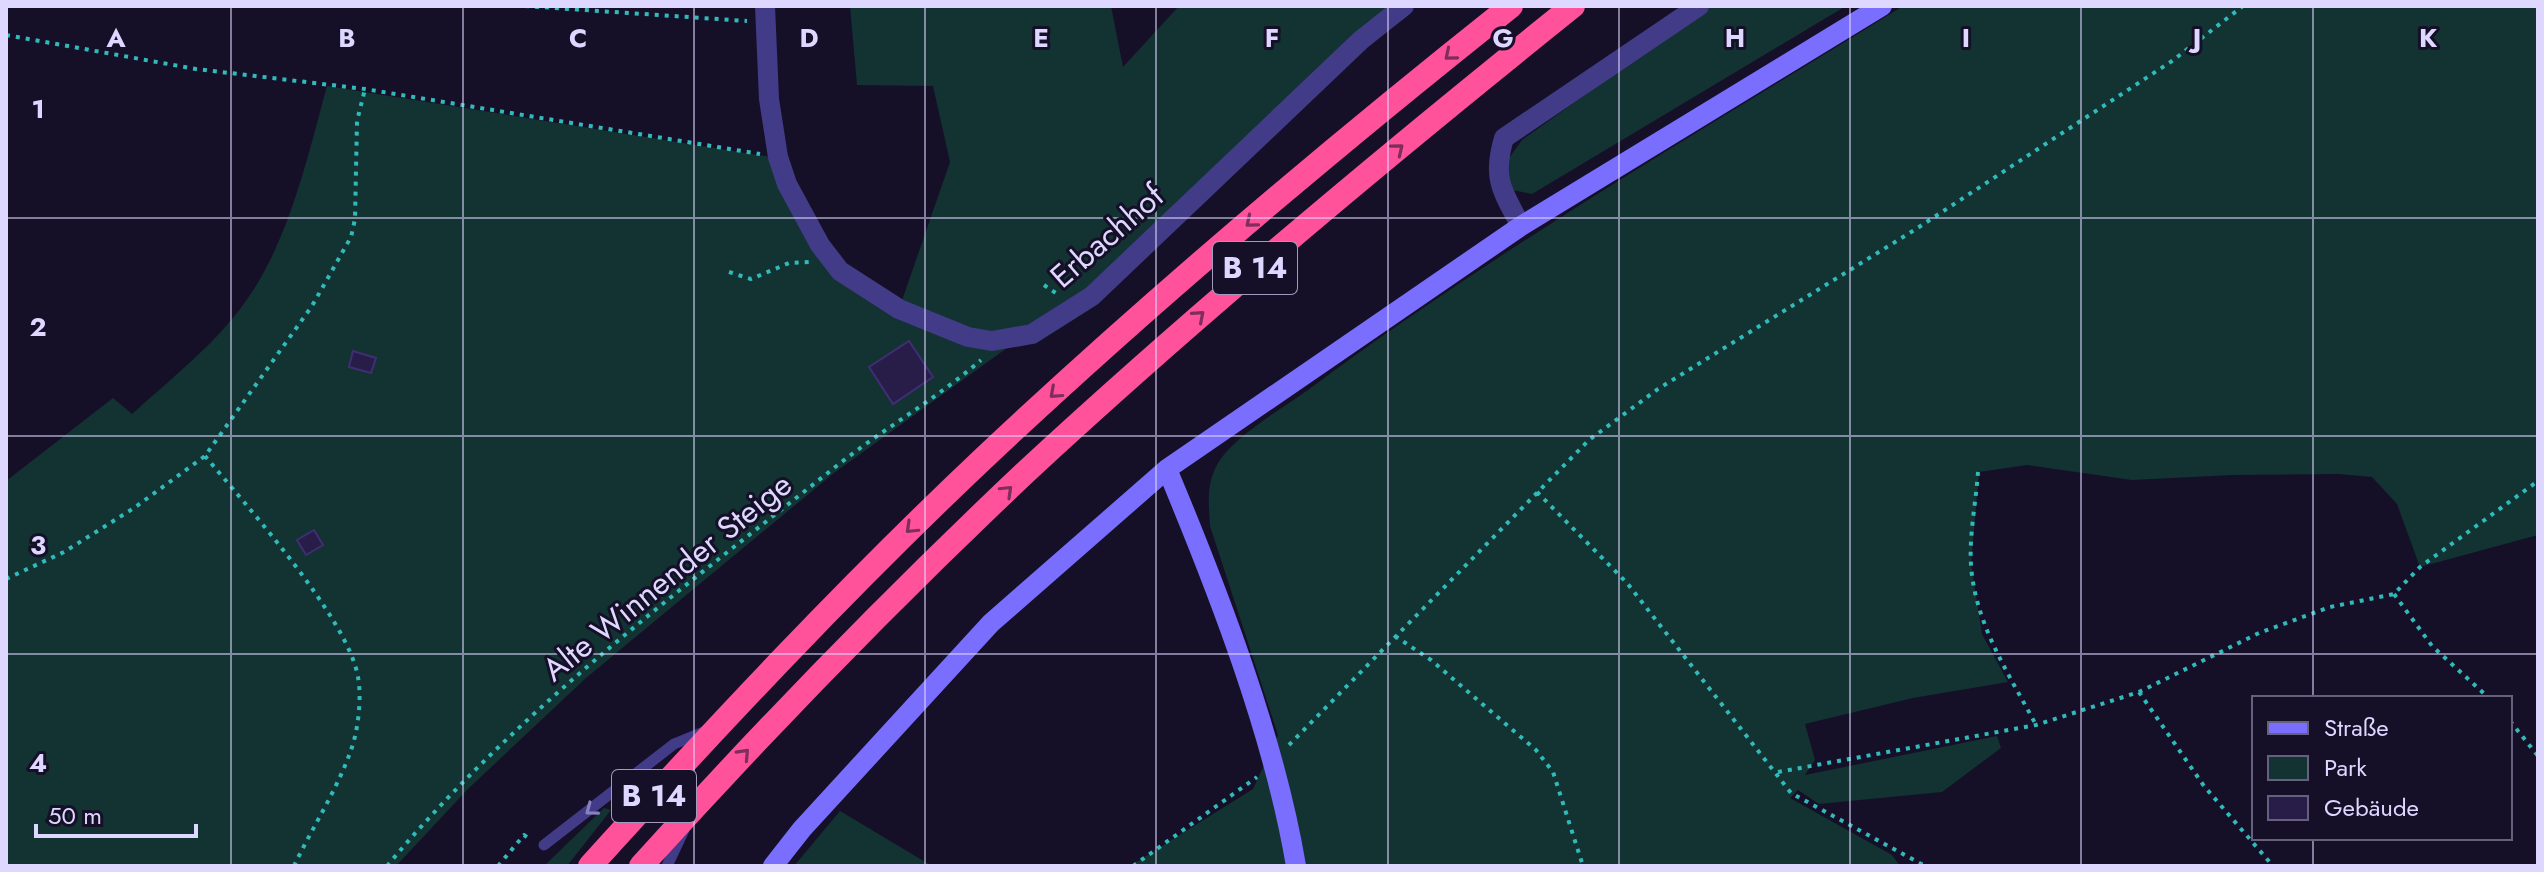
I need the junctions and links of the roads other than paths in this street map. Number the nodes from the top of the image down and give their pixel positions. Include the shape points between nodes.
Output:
1 (1404, 6) edge
2 (1511, 6) edge
3 (1573, 6) edge
4 (1699, 6) edge
5 (1882, 6) edge
6 (765, 14) edge
7 (1521, 226) junction
8 (1167, 469) junction
9 (718, 726) junction
10 (691, 811) junction
11 (540, 844) road end
12 (590, 866) edge
13 (641, 866) edge
14 (667, 866) edge
15 (773, 866) edge
16 (1296, 866) edge

1 - 6 street, Erbachhof via 1361,40 1092,296 1032,334 992,341 968,337 899,309 840,271 809,228 778,157
2 -> 9 highway, B 14 via 1057,391 898,541
10 -> 3 highway, B 14 via 839,654 1029,470 1244,277
4 - 7 street via 1504,138 1498,184
5 - 7 street
7 - 8 street
8 - 15 street via 991,623
8 - 16 street via 1212,577 1271,763
9 -> 11 lane via 674,744
9 - 12 highway, B 14
10 - 13 highway, B 14
10 - 14 lane

